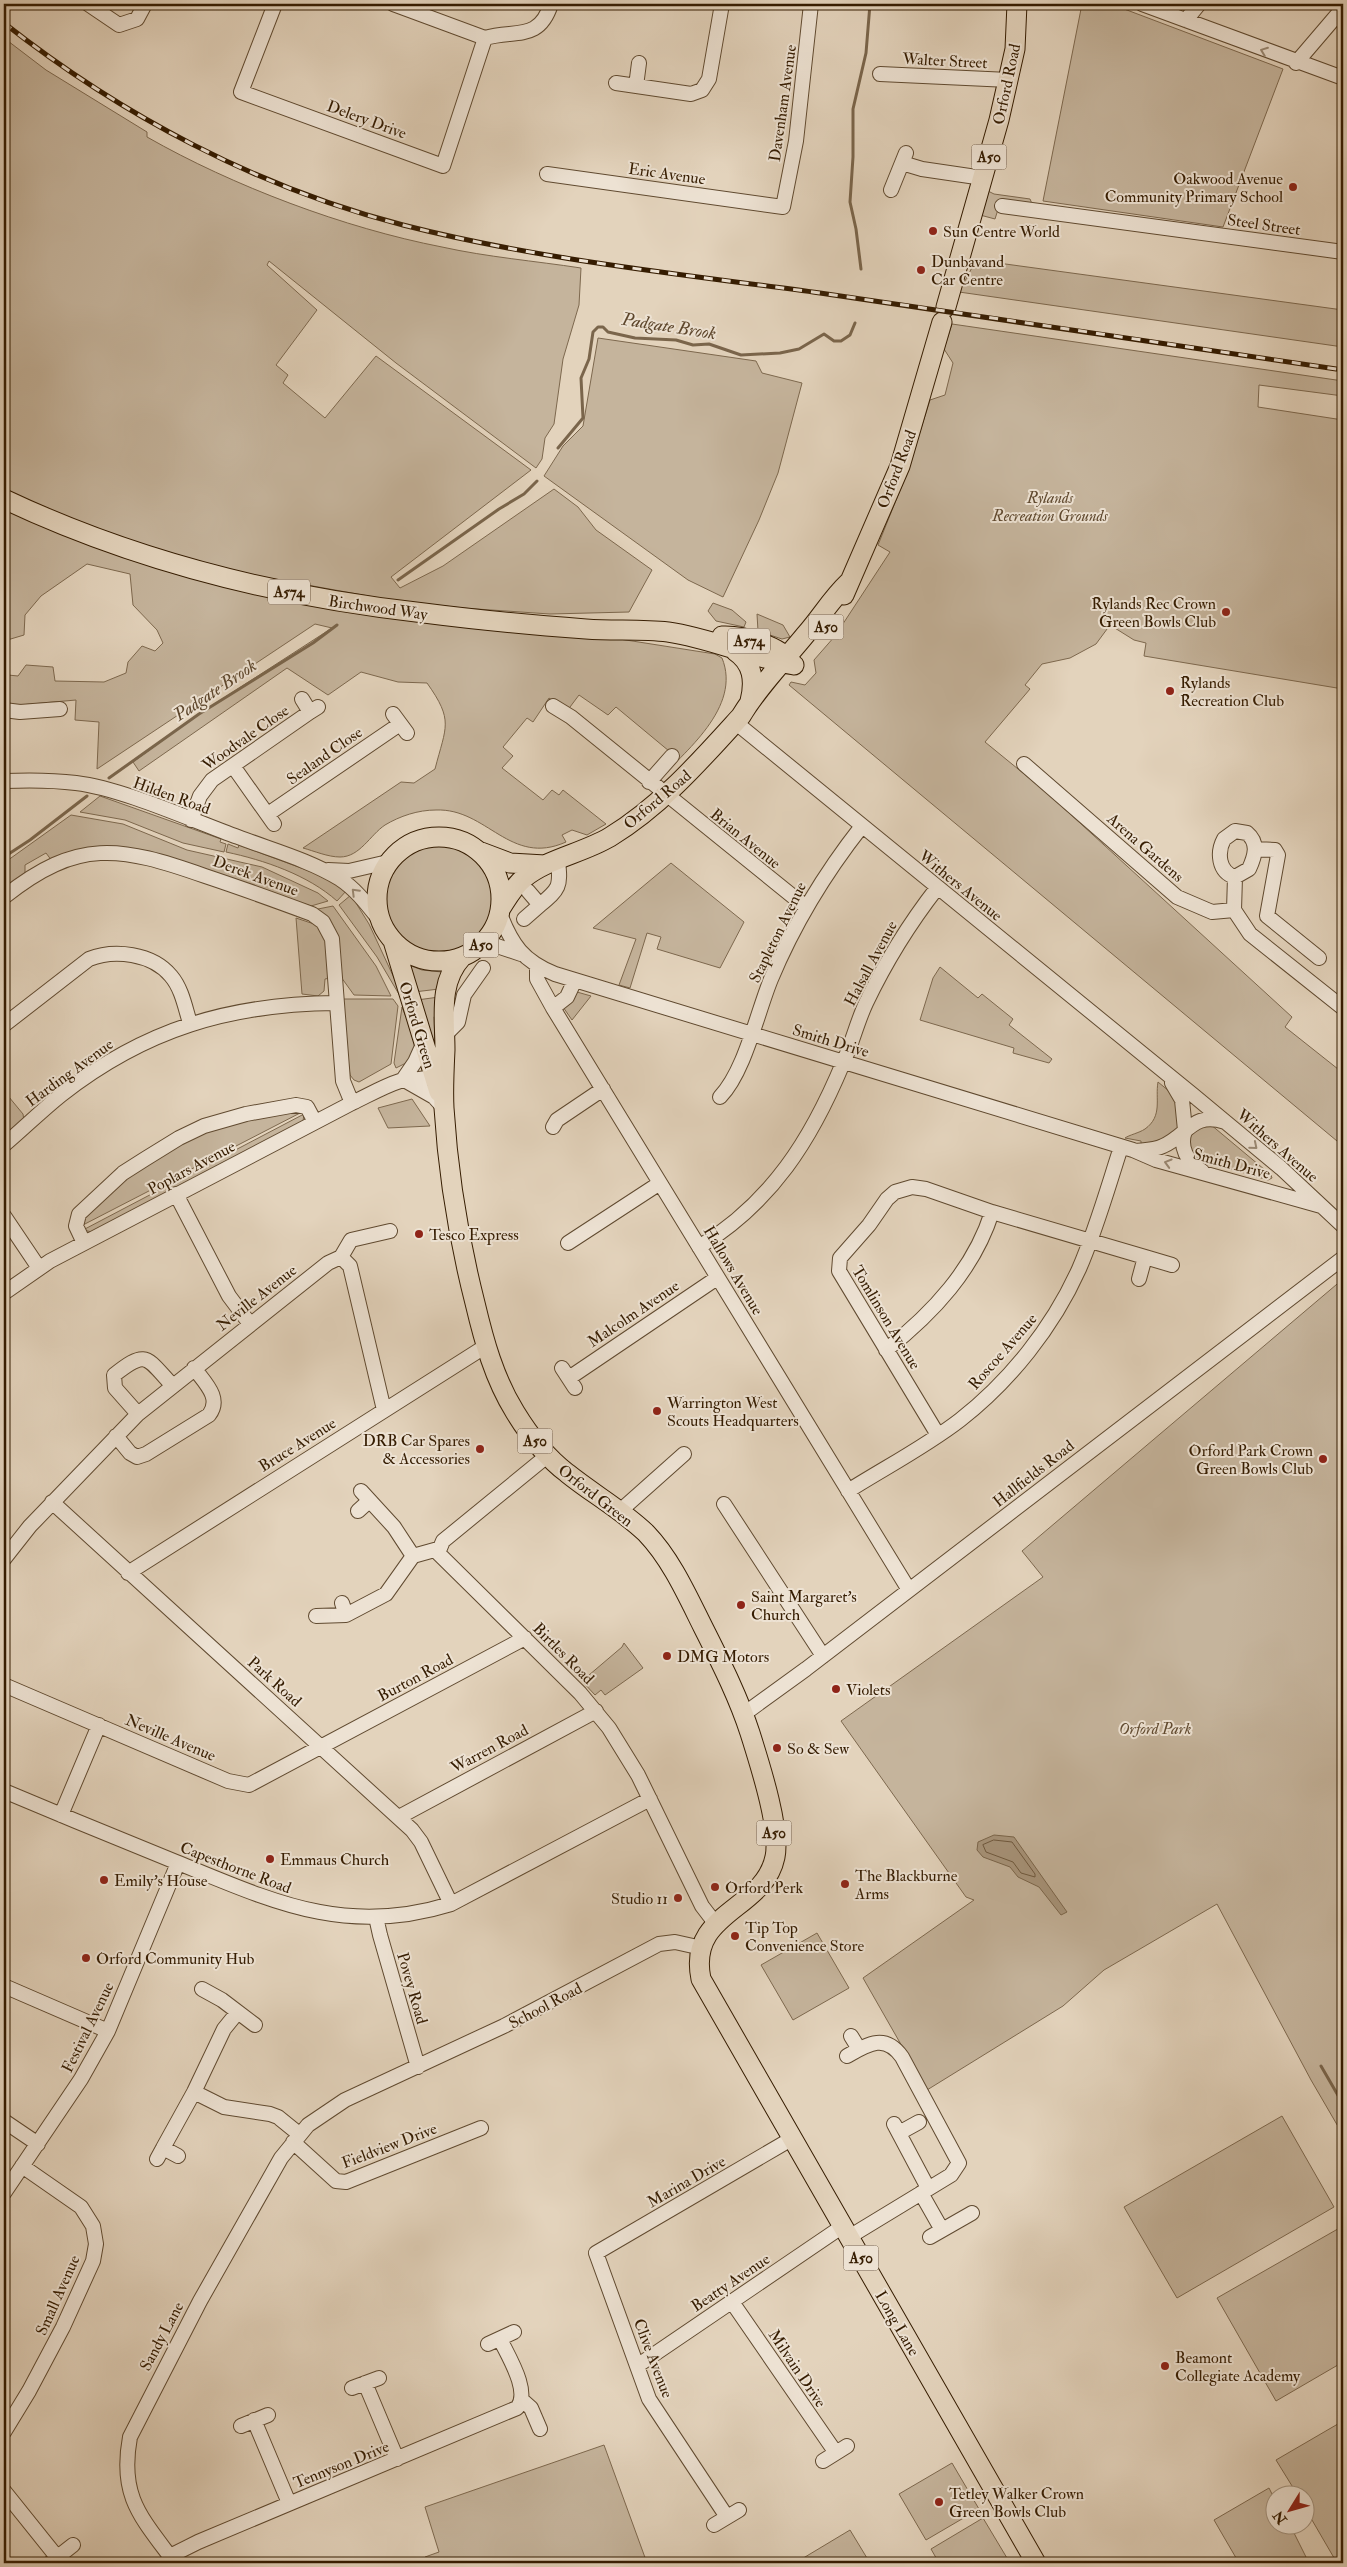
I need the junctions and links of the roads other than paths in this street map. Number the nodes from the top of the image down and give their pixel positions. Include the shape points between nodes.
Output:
1 (88, 4) edge
2 (145, 4) edge
3 (275, 4) edge
4 (393, 4) edge
5 (551, 4) edge
6 (722, 4) edge
7 (811, 4) edge
8 (1017, 4) edge
9 (1142, 4) edge
10 (1199, 4) edge
11 (1343, 8) edge
12 (1186, 20) junction
13 (485, 38) junction
14 (639, 63) dead end
15 (1296, 63) junction
16 (880, 74) dead end
17 (1343, 78) edge
18 (1009, 80) junction
19 (616, 84) dead end
20 (636, 86) junction
21 (547, 174) dead end
22 (983, 178) junction
23 (891, 190) dead end
24 (1002, 206) dead end
25 (783, 207) joint
26 (1343, 252) edge
27 (4, 499) edge
28 (706, 639) junction
29 (734, 650) junction
30 (788, 662) junction
31 (302, 699) dead end
32 (553, 706) dead end
33 (60, 709) dead end
34 (4, 710) edge
35 (742, 713) junction
36 (400, 724) dead end
37 (672, 756) dead end
38 (1024, 764) dead end
39 (233, 766) junction
40 (4, 781) edge
41 (649, 782) junction
42 (666, 795) junction
43 (190, 820) junction
44 (862, 826) junction
45 (1255, 849) junction
46 (481, 852) junction
47 (388, 862) junction
48 (552, 863) junction
49 (322, 869) junction
50 (1235, 877) junction
51 (937, 888) junction
52 (528, 891) dead end
53 (4, 897) edge
54 (540, 905) junction
55 (806, 907) junction
56 (1234, 910) junction
57 (500, 911) junction
58 (524, 919) dead end
59 (382, 923) junction
60 (393, 941) junction
61 (479, 947) junction
62 (521, 954) junction
63 (462, 957) junction
64 (1319, 958) dead end
65 (537, 967) junction
66 (482, 968) dead end
67 (575, 980) junction
68 (336, 1003) junction
69 (553, 1008) junction
70 (1343, 1008) edge
71 (190, 1023) junction
72 (4, 1025) edge
73 (752, 1034) junction
74 (445, 1035) junction
75 (424, 1042) junction
76 (844, 1062) junction
77 (439, 1069) junction
78 (1166, 1074) junction
79 (404, 1081) junction
80 (603, 1089) junction
81 (720, 1097) dead end
82 (352, 1103) junction
83 (444, 1108) junction
84 (315, 1122) junction
85 (1226, 1123) junction
86 (552, 1127) dead end
87 (1185, 1130) junction
88 (4, 1146) edge
89 (1128, 1149) junction
90 (1281, 1168) junction
91 (1202, 1171) junction
92 (660, 1183) junction
93 (1265, 1190) junction
94 (176, 1194) junction
95 (1321, 1206) junction
96 (992, 1212) junction
97 (4, 1216) edge
98 (1343, 1226) edge
99 (390, 1231) dead end
100 (1090, 1240) junction
101 (84, 1243) junction
102 (568, 1243) dead end
103 (698, 1247) junction
104 (341, 1257) junction
105 (1146, 1257) junction
106 (1343, 1258) edge
107 (1172, 1265) dead end
108 (39, 1268) junction
109 (717, 1278) junction
110 (1138, 1279) dead end
111 (4, 1293) edge
112 (250, 1324) junction
113 (486, 1346) junction
114 (886, 1350) junction
115 (194, 1368) junction
116 (569, 1378) dead end
117 (172, 1386) junction
118 (384, 1410) junction
119 (138, 1414) junction
120 (938, 1435) junction
121 (116, 1436) junction
122 (684, 1454) dead end
123 (547, 1456) junction
124 (848, 1491) junction
125 (52, 1502) junction
126 (724, 1504) dead end
127 (358, 1511) dead end
128 (620, 1512) junction
129 (438, 1549) junction
130 (414, 1556) junction
131 (4, 1559) edge
132 (128, 1573) junction
133 (909, 1590) junction
134 (316, 1616) dead end
135 (525, 1638) junction
136 (823, 1656) junction
137 (4, 1685) edge
138 (596, 1711) junction
139 (744, 1714) junction
140 (99, 1725) junction
141 (322, 1746) junction
142 (4, 1792) edge
143 (650, 1799) junction
144 (61, 1815) junction
145 (399, 1817) junction
146 (178, 1863) junction
147 (451, 1904) junction
148 (376, 1917) junction
149 (715, 1923) junction
150 (702, 1948) junction
151 (4, 1986) edge
152 (202, 1988) dead end
153 (238, 2013) junction
154 (254, 2024) dead end
155 (108, 2031) junction
156 (851, 2036) dead end
157 (859, 2049) junction
158 (847, 2056) dead end
159 (418, 2067) junction
160 (194, 2092) junction
161 (4, 2121) edge
162 (919, 2122) dead end
163 (482, 2128) dead end
164 (296, 2138) junction
165 (793, 2138) junction
166 (38, 2144) junction
167 (178, 2156) dead end
168 (22, 2166) junction
169 (924, 2190) junction
170 (4, 2193) edge
171 (972, 2213) dead end
172 (846, 2231) junction
173 (596, 2254) joint
174 (732, 2302) junction
175 (514, 2332) dead end
176 (637, 2366) junction
177 (379, 2378) dead end
178 (365, 2383) junction
179 (352, 2388) dead end
180 (522, 2400) junction
181 (268, 2415) dead end
182 (254, 2420) junction
183 (241, 2426) dead end
184 (540, 2429) dead end
185 (4, 2432) edge
186 (398, 2460) junction
187 (823, 2461) dead end
188 (4, 2491) edge
189 (289, 2503) junction
190 (714, 2525) dead end
191 (73, 2545) dead end
192 (53, 2560) edge
193 (172, 2560) edge
194 (1036, 2563) edge

1 - 2 street via 119,25 137,19
3 - 13 street, Delery Drive via 241,92 444,166
4 - 13 street
5 - 13 street via 547,17 528,32
6 - 20 street via 708,79 702,90 691,94
7 - 25 street, Davenham Avenue via 796,141
8 - 18 main road, Orford Road / A50
9 - 12 street
10 - 12 street
11 - 15 street
15 -> 12 street
14 - 20 street
15 - 17 street
16 - 18 street, Walter Street
18 - 22 main road, Orford Road / A50
19 - 20 street
21 - 25 street, Eric Avenue
22 - 23 street via 922,169 904,158
22 - 30 main road, Orford Road / A50 via 900,466 848,583 831,601
24 - 26 street, Steel Street
27 - 28 main road, Birchwood Way / A574 via 30,512 156,558 241,582 312,597 423,613 586,629 666,632
28 - 29 main road, Birchwood Way / A574
28 - 30 main road, Birchwood Way / A574 via 727,636 770,646
29 - 30 main road, Birchwood Way / A574
29 - 35 main road, Birchwood Way / A574 via 751,669 753,691
30 - 35 main road, Orford Road / A50 via 759,704
31 - 39 street, Woodvale Close via 314,709
32 - 41 street, Brian Avenue
33 - 34 street
35 - 42 main road, Orford Road / A50
35 - 44 street, Withers Avenue
36 - 39 street, Sealand Close via 271,819
37 - 41 street, Orford Road
38 - 56 street, Arena Gardens via 1177,897 1212,912
39 - 43 street, Woodvale Close via 205,788
40 - 43 street, Hilden Road via 78,783
41 - 42 street, Brian Avenue
42 - 48 main road, Orford Road / A50 via 610,837
42 - 55 street, Brian Avenue
43 - 49 street, Hilden Road
44 - 51 street, Withers Avenue
44 - 55 street, Stapleton Avenue
45 - 50 street via 1249,869
45 - 50 street via 1255,843 1247,833 1234,831 1224,838 1220,859 1229,875
45 - 64 street via 1274,850 1278,855 1267,916
46 - 47 main road, A50 via 458,839 432,837 408,844
46 - 48 main road, Orford Road / A50 via 510,863
46 - 57 main road, A50 via 498,878
47 - 49 street, Hilden Road via 349,871
47 - 59 main road, A50 via 376,898
48 - 54 street via 560,878 558,890
48 - 57 main road, Orford Road / A50 via 517,884
59 -> 49 street, Hilden Road via 352,888
50 - 56 street
51 - 76 street, Halsall Avenue via 889,958 865,1005
51 - 78 street, Withers Avenue
52 - 54 street
53 - 68 street, Derek Avenue via 43,869 75,856 111,852 161,860 317,917 332,938
54 - 58 street
55 - 73 street, Stapleton Avenue via 772,978
56 - 70 street via 1250,934
57 - 61 main road, A50 via 495,926
57 - 62 street, Smith Drive via 507,932
59 - 60 main road, A50
60 - 63 main road, A50 via 404,951 433,961
60 - 75 main road, Orford Green / A50
61 - 62 street, Smith Drive via 503,947
61 - 63 main road, A50
62 - 65 street, Smith Drive
63 - 74 main road, Orford Green / A50 via 447,980
65 - 67 street, Smith Drive
65 - 69 street, Hallows Avenue via 537,979
66 - 74 street, Orford Green via 464,995 458,1022
67 - 69 street via 567,997
67 - 73 street, Smith Drive
68 - 71 street, Harding Avenue via 268,1007
68 - 82 street, Derek Avenue via 343,1081
69 - 80 street, Hallows Avenue
71 - 72 street via 177,985 164,969 150,961 117,952 89,960
71 - 88 street, Harding Avenue via 107,1063 61,1095
73 - 76 street, Smith Drive
73 - 81 street, Stapleton Avenue via 733,1079
74 - 77 main road, Orford Green / A50
75 - 77 main road, Orford Green / A50
75 - 79 street
76 - 89 street, Smith Drive
76 - 103 street, Halsall Avenue via 825,1106 788,1167 739,1218
77 - 79 street, Poplars Avenue
77 - 83 main road, Orford Green / A50
78 - 85 street, Withers Avenue
78 - 87 street, Withers Avenue via 1182,1100
79 - 82 street, Poplars Avenue
79 - 83 street via 434,1098
80 - 86 street via 557,1120
80 - 92 street, Hallows Avenue
82 - 84 street, Poplars Avenue
83 - 113 main road, Orford Green / A50 via 466,1269
84 - 94 street, Poplars Avenue
84 - 101 street, Poplars Avenue via 307,1107 296,1105 232,1118 179,1138 123,1174 78,1214 76,1226
85 - 87 street, Smith Drive via 1206,1119
85 -> 90 street, Withers Avenue
87 - 89 street, Smith Drive via 1163,1146
87 - 91 street, Withers Avenue via 1185,1153
91 -> 89 street, Smith Drive
89 - 100 street, Roscoe Avenue
90 - 93 street via 1284,1176 1281,1184
90 - 95 street, Withers Avenue
91 - 93 street, Smith Drive
92 - 102 street
92 - 103 street, Hallows Avenue
93 - 95 street, Smith Drive
94 - 101 street, Poplars Avenue
94 - 112 street via 229,1296
95 - 98 street, Withers Avenue
96 - 100 street, Tomlinson Avenue
96 - 114 street via 985,1235 964,1271 936,1304
96 - 114 street, Tomlinson Avenue via 926,1189 901,1189 887,1199 844,1254 838,1263 839,1271
97 - 108 street
99 - 104 street, Neville Avenue via 351,1240
100 - 105 street, Tomlinson Avenue
100 - 120 street, Roscoe Avenue via 1068,1291 1033,1345 979,1404
101 - 108 street, Poplars Avenue
103 - 109 street, Hallows Avenue
104 - 112 street, Neville Avenue via 328,1263
104 - 118 street via 350,1266
105 - 107 street, Tomlinson Avenue
105 - 110 street
106 - 133 street, Hallfields Road
108 - 111 street, Poplars Avenue
109 - 116 street, Malcolm Avenue
109 - 124 street, Hallows Avenue
112 - 115 street, Neville Avenue
113 - 118 street, Bruce Avenue
113 - 123 main road, Orford Green / A50 via 507,1398
114 - 120 street, Tomlinson Avenue
115 - 117 street, Neville Avenue
115 - 121 street via 215,1401 210,1415 138,1457 130,1453
117 - 119 street, Neville Avenue
117 - 119 street via 149,1361 141,1358 133,1360 114,1375 115,1388
118 - 132 street, Bruce Avenue
119 - 121 street, Neville Avenue
120 - 124 street, Roscoe Avenue
121 - 125 street, Neville Avenue
122 - 128 street
123 - 128 main road, Orford Green / A50
123 - 129 street via 443,1541
124 - 133 street, Hallows Avenue
125 - 131 street, Neville Avenue
125 - 132 street, Park Road
126 - 136 street
127 - 130 street via 365,1496 394,1527
128 - 139 main road, Orford Green / A50 via 646,1534 669,1563 726,1672
129 - 130 street
129 - 135 street, Birtles Road via 440,1557
130 - 134 street via 386,1594
132 - 141 street, Park Road
133 - 136 street, Hallfields Road
135 - 138 street, Birtles Road
135 - 141 street, Burton Road
136 - 139 street, Hallfields Road
137 - 140 street, Neville Avenue
138 - 143 street, Birtles Road
138 - 145 street, Warren Road
139 - 149 main road, Orford Green / A50 via 775,1837 775,1854 770,1872 758,1889
140 - 141 street, Neville Avenue via 238,1785 259,1781
140 - 144 street
141 - 145 street, Park Road
142 - 144 street, Capesthorne Road
143 - 147 street, Capesthorne Road
143 - 149 street, Birtles Road via 702,1906
144 - 146 street, Capesthorne Road
145 - 147 street, Park Road via 421,1842
146 - 148 street, Capesthorne Road via 288,1906 341,1916
146 - 155 street, Festival Avenue
147 - 148 street, Capesthorne Road via 420,1912
148 - 159 street, Povey Road
149 - 150 main road, A50
150 - 159 street, School Road via 675,1942 659,1944 504,2026
150 - 165 main road, Long Lane / A50 via 700,1968 703,1984
151 - 155 street
152 - 153 street
153 - 154 street
153 - 160 street via 224,2029
155 - 166 street, Festival Avenue
156 - 157 street
157 - 158 street
157 - 169 street, Beatty Avenue via 874,2043 891,2045 902,2057 959,2162 951,2175
159 - 164 street, School Road via 345,2100 320,2116
160 - 164 street, Fieldview Drive via 224,2107 278,2117
160 - 167 street via 160,2153
161 - 166 street
162 - 169 street via 896,2128
163 - 164 street, Fieldview Drive via 346,2182 336,2181
164 - 193 street, Sandy Lane via 281,2158 211,2280 130,2437 126,2457 130,2494 139,2514
165 - 172 main road, Long Lane / A50
165 - 173 street, Marina Drive
166 - 168 street, Festival Avenue
168 - 170 street, Festival Avenue
168 - 185 street, Small Avenue via 82,2207 93,2226 96,2244 93,2261 63,2327
169 - 171 street via 936,2233
169 - 172 street, Beatty Avenue
172 - 174 street, Beatty Avenue
172 - 194 main road, Long Lane / A50
173 - 176 street, Clive Avenue
174 - 176 street, Beatty Avenue
174 - 187 street, Milvain Drive via 841,2449
175 - 180 street via 494,2341 522,2388
176 - 190 street, Clive Avenue via 656,2411 732,2513
177 - 178 street
178 - 179 street
178 - 186 street
180 - 184 street via 531,2408
180 - 186 street, Tennyson Drive via 513,2410
181 - 182 street
182 - 183 street
182 - 189 street
186 - 189 street, Tennyson Drive
188 - 192 street
189 - 193 street, Tennyson Drive
191 - 192 street

